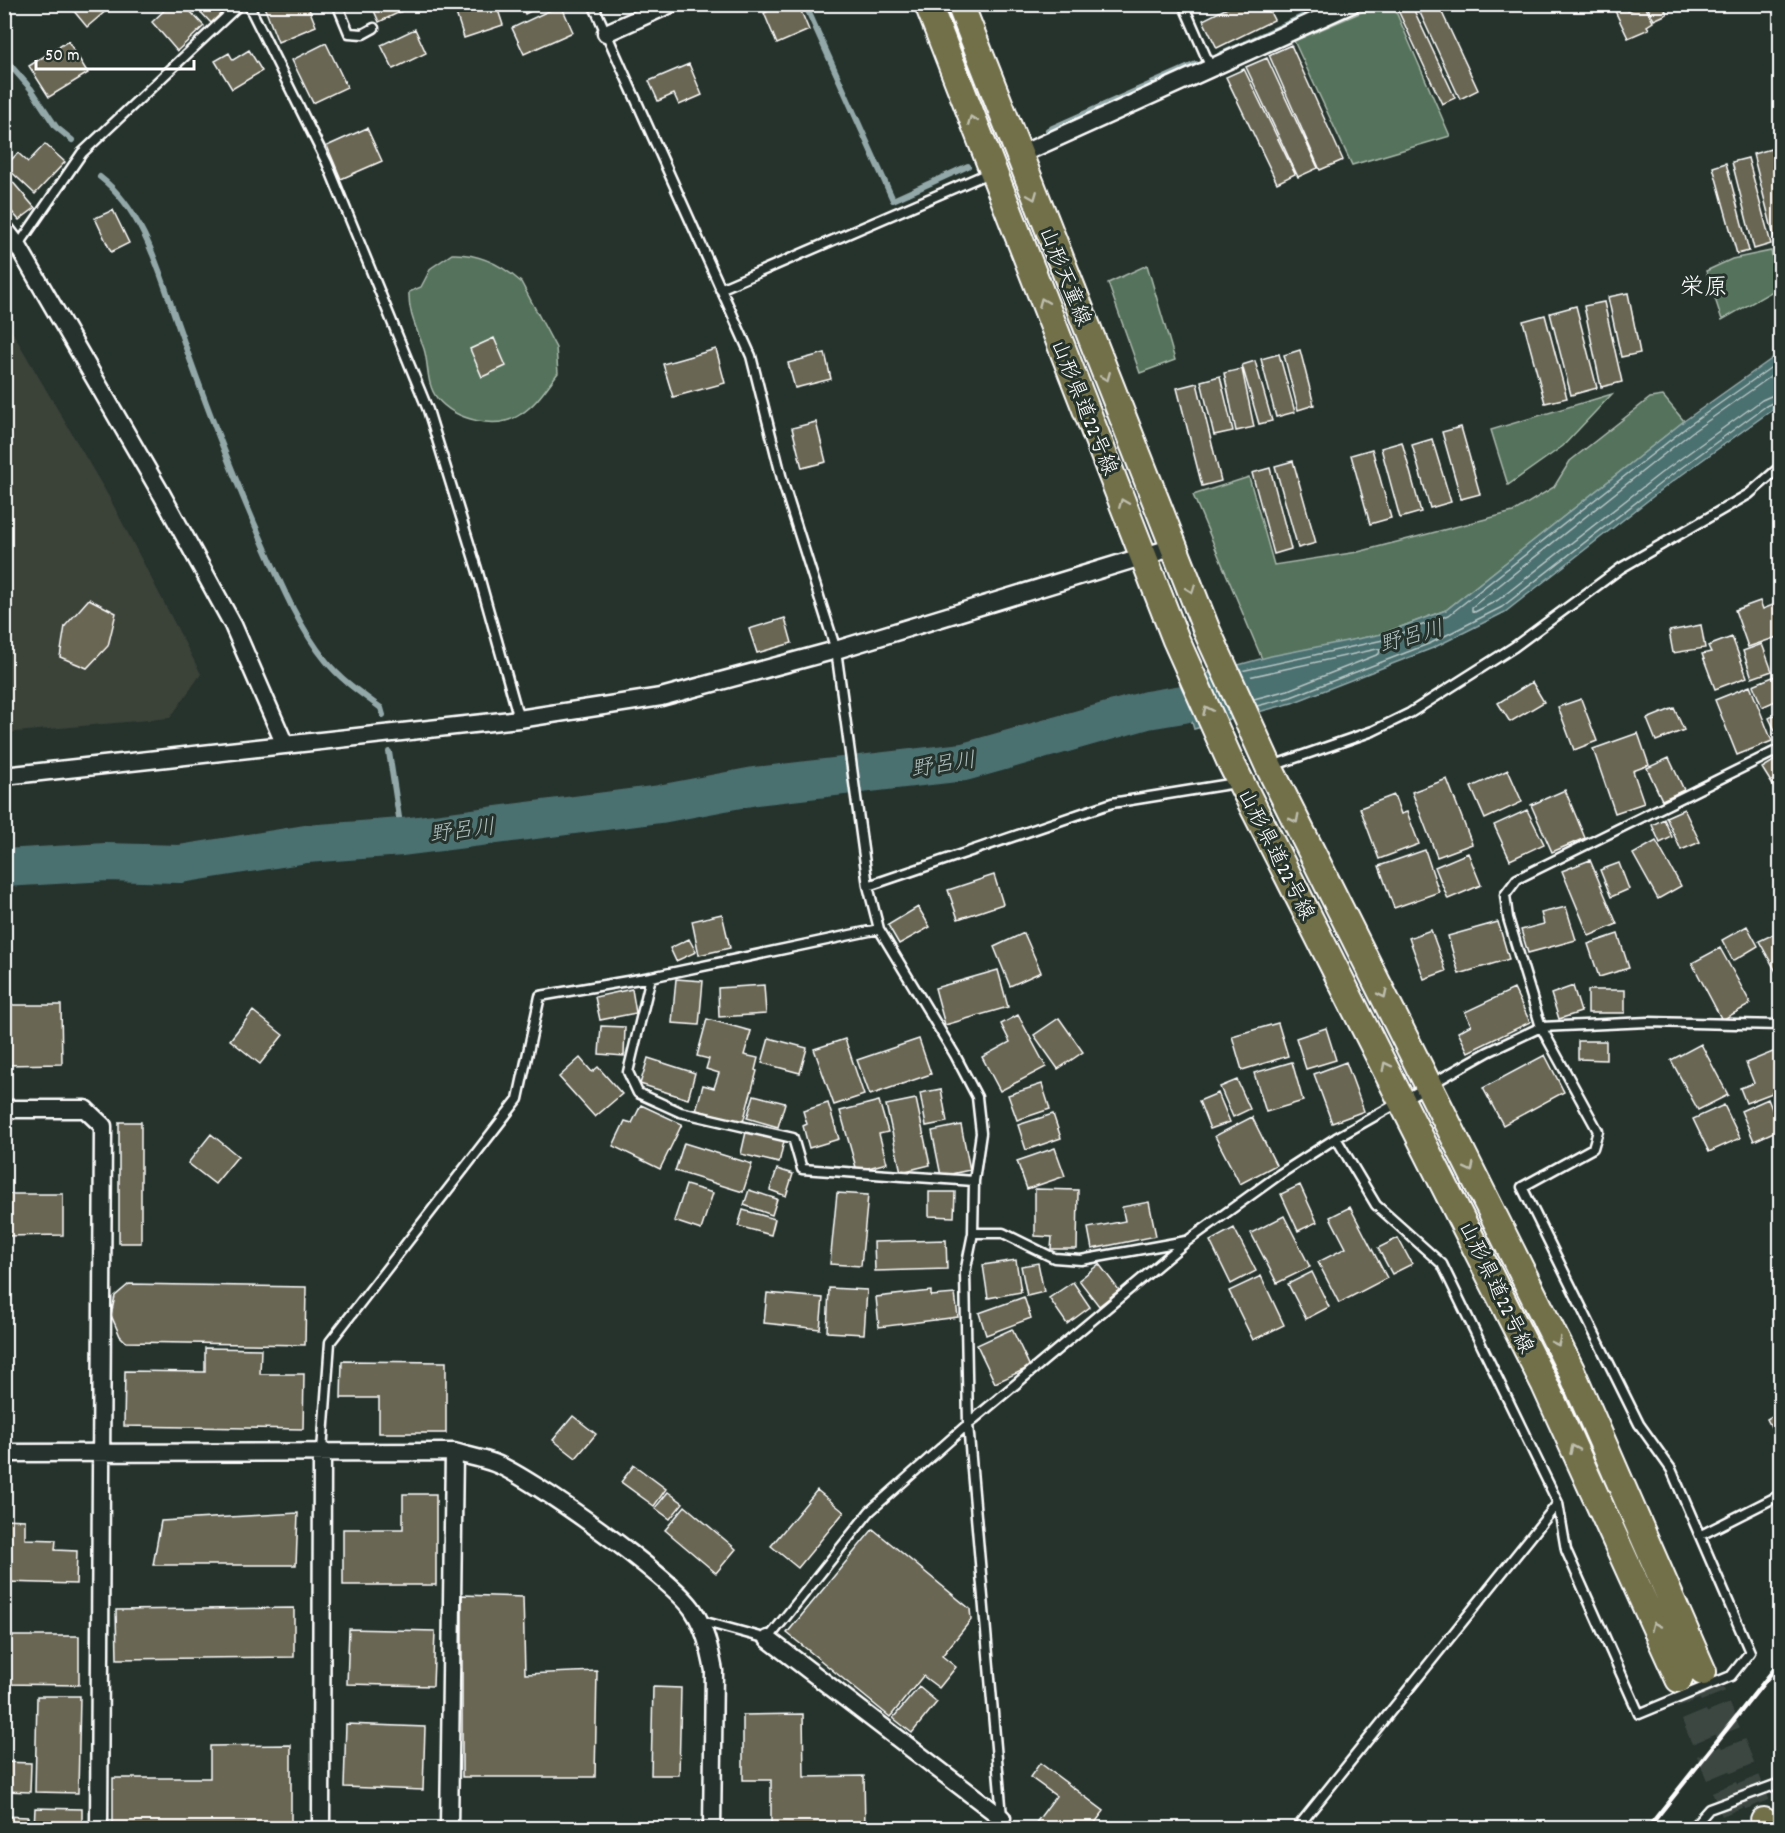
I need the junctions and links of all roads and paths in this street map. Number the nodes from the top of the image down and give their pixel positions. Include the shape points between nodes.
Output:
1 (240, 4) edge
2 (248, 4) edge
3 (337, 4) edge
4 (593, 4) edge
5 (671, 4) edge
6 (928, 4) edge
7 (960, 4) edge
8 (1183, 4) edge
9 (1352, 4) edge
10 (374, 28) dead end
11 (606, 33) junction
12 (1211, 68) junction
13 (1017, 156) junction
14 (991, 172) junction
15 (4, 228) edge
16 (18, 246) junction
17 (720, 289) junction
18 (1780, 467) edge
19 (1174, 547) junction
20 (1145, 557) junction
21 (836, 650) junction
22 (519, 718) junction
23 (285, 745) junction
24 (1780, 749) edge
25 (1265, 758) junction
26 (1236, 773) junction
27 (4, 776) edge
28 (868, 886) junction
29 (879, 928) junction
30 (651, 977) junction
31 (1780, 1025) edge
32 (1541, 1026) junction
33 (1428, 1086) junction
34 (1403, 1099) junction
35 (4, 1109) edge
36 (1336, 1138) junction
37 (974, 1181) junction
38 (973, 1233) junction
39 (1187, 1241) junction
40 (968, 1424) junction
41 (102, 1451) junction
42 (322, 1451) junction
43 (454, 1452) junction
44 (4, 1453) edge
45 (1780, 1494) edge
46 (1558, 1503) junction
47 (1701, 1535) junction
48 (698, 1620) junction
49 (768, 1639) junction
50 (1780, 1783) edge
51 (1002, 1823) edge
52 (99, 1828) edge
53 (321, 1828) edge
54 (449, 1828) edge
55 (712, 1828) edge
56 (1297, 1828) edge
57 (1692, 1828) edge

1 - 16 lane via 82,153
2 - 22 lane via 327,163 428,410
3 - 10 lane via 349,33 363,34
4 - 11 lane
5 - 11 street
14 -> 6 main road, 山形県道22号線
7 - 13 main road, 山形天童線
8 - 12 lane
9 - 12 street
11 - 17 lane
12 - 13 street
13 -> 19 main road, 山形天童線
14 - 17 lane
20 -> 14 main road, 山形県道22号線
15 - 16 street
16 - 23 street via 233,625
17 - 21 lane via 751,356 783,483
18 - 25 lane via 1749,494 1621,568 1514,647 1410,713 1373,731
19 - 20 street
19 -> 25 main road, 山形県道22号線
20 - 21 street
26 -> 20 main road, 山形県道22号線 via 1176,640
21 - 22 street via 661,697
21 - 28 lane
22 - 23 street
23 - 27 street
24 - 32 lane via 1517,879 1505,895 1508,918
25 -> 33 main road, 山形県道22号線
26 - 28 lane via 1112,802
34 -> 26 main road, 山形県道22号線
28 - 29 lane
29 - 30 lane
29 - 37 lane via 976,1096 981,1133
30 - 37 lane via 628,1072 638,1093 680,1112 793,1138 802,1169
30 - 42 lane via 540,996 518,1099 330,1342
31 - 32 lane via 1648,1022
32 - 33 lane
32 - 47 lane via 1598,1131 1593,1148 1522,1187 1639,1424 1671,1469
33 - 34 lane
33 -> 34 main road, 山形県道22号線 via 1571,1370 1691,1676
34 - 36 lane
35 - 41 street via 85,1109 103,1126
36 - 39 lane
36 - 46 lane via 1376,1205 1442,1264
37 - 38 lane
38 - 39 lane via 1003,1233 1054,1258 1081,1260
38 - 40 lane via 965,1273
39 - 40 lane
40 - 49 lane via 870,1511
40 - 51 lane
41 - 42 street
41 - 44 street
41 - 52 street
42 - 43 street
42 - 53 street
43 - 48 street via 495,1463 534,1484 681,1594
43 - 54 street
45 - 47 lane
46 - 47 lane via 1566,1550 1639,1714 1731,1676 1750,1652
46 - 56 lane
48 - 49 lane
48 - 55 street via 714,1671
49 - 51 street
50 - 57 lane via 1709,1809

